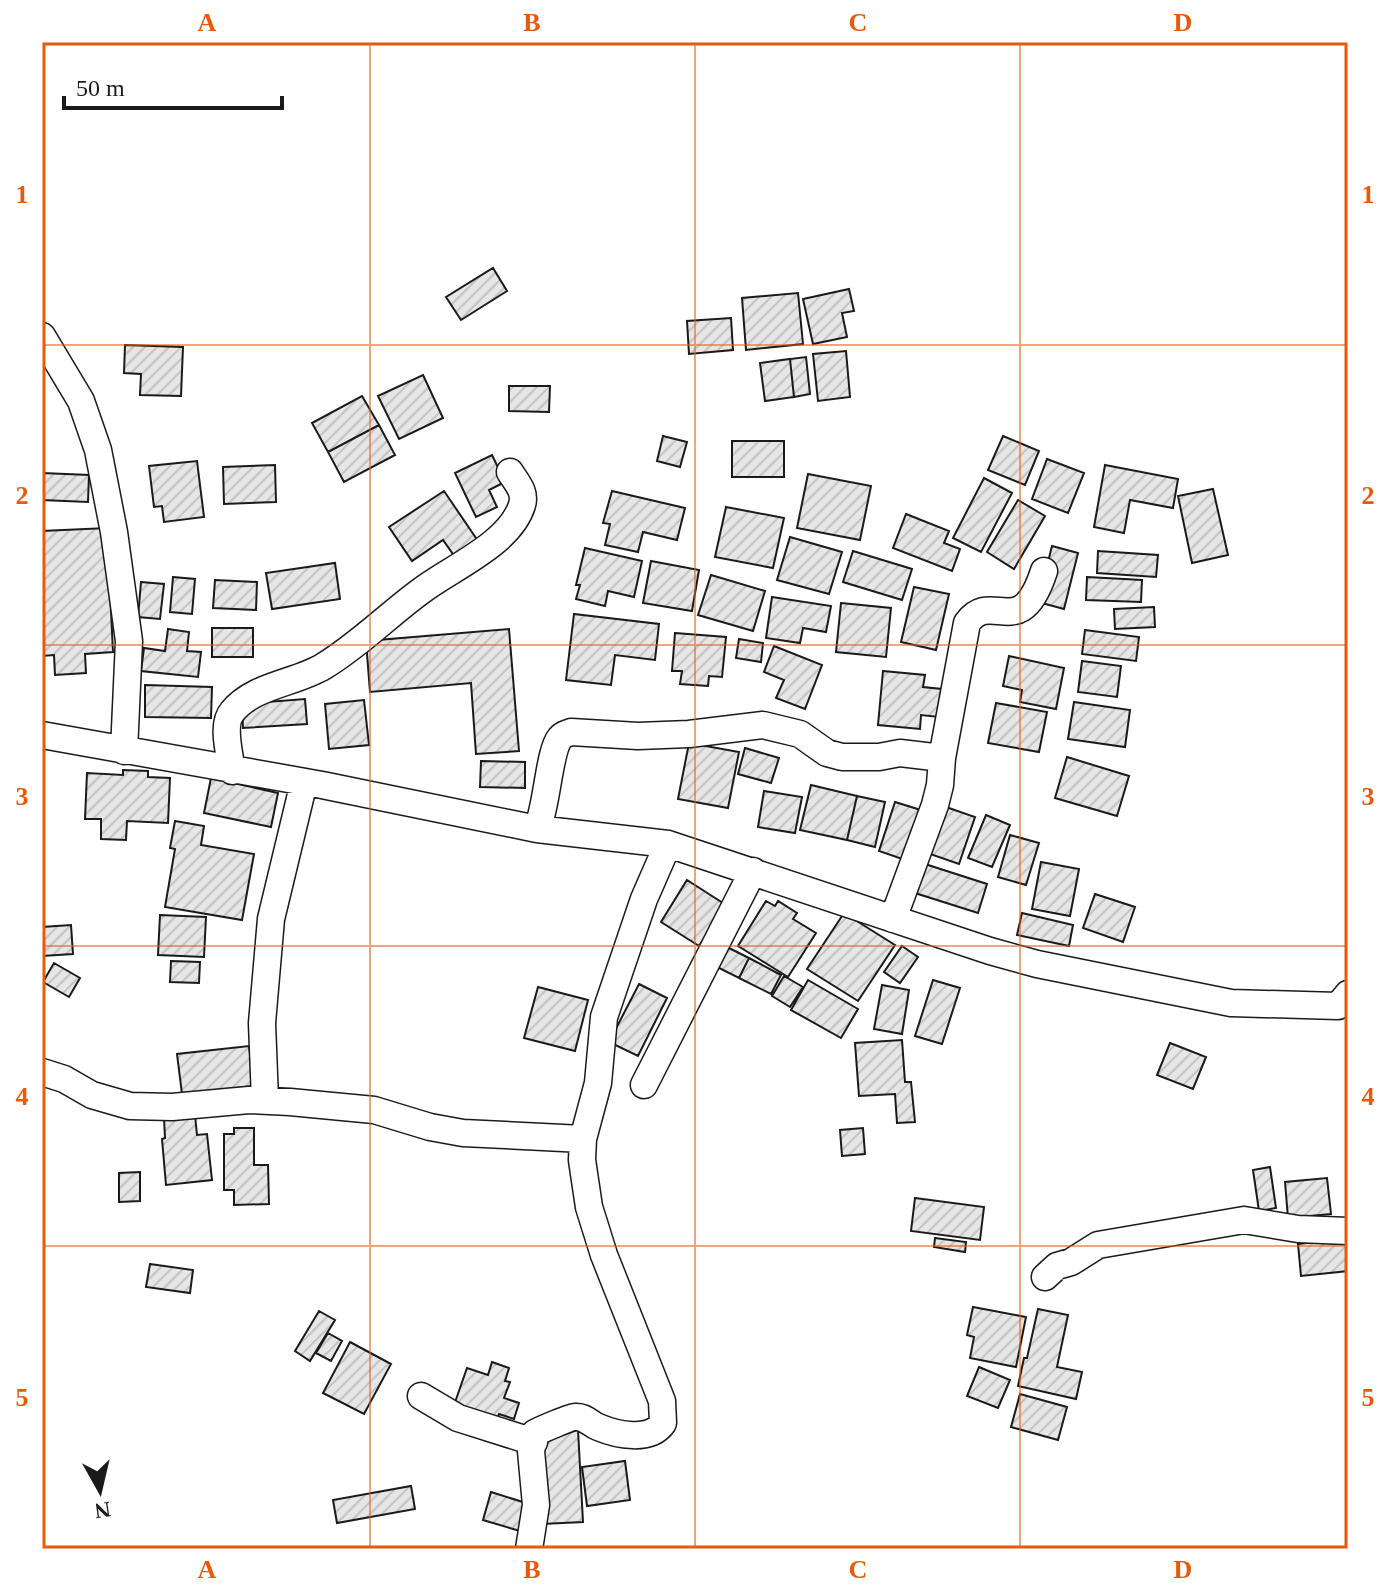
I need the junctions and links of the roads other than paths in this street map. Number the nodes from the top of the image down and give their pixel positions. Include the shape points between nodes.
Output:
1 (42, 336) edge
2 (510, 472) dead end
3 (1044, 571) dead end
4 (42, 735) edge
5 (124, 751) junction
6 (942, 758) junction
7 (232, 771) junction
8 (304, 782) junction
9 (537, 829) junction
10 (668, 844) junction
11 (753, 871) junction
12 (893, 919) junction
13 (1348, 994) edge
14 (42, 1072) edge
15 (644, 1085) dead end
16 (265, 1100) junction
17 (583, 1139) junction
18 (1348, 1231) edge
19 (1045, 1277) dead end
20 (421, 1396) dead end
21 (534, 1442) junction
22 (529, 1549) edge

1 - 5 street via 81,401 98,450 129,641
2 - 7 street via 523,493 521,508 478,554 325,666 245,699 230,714
3 - 6 street via 1026,608 981,610 967,623
4 - 5 street
5 - 7 street
6 - 9 street via 900,753 842,757 800,734 763,725 638,736 571,732 556,746
6 - 12 street via 935,805
7 - 8 street
8 - 9 street
8 - 16 street via 271,919 262,1023
9 - 10 street
10 - 11 street
10 - 17 street via 604,1017 598,1083
11 - 12 street
11 - 15 street
12 - 13 street via 1037,964 1231,1003 1338,1006
14 - 16 street via 130,1106
16 - 17 street via 374,1110 463,1133
17 - 21 street via 589,1207 664,1417 654,1432 638,1435 572,1417 539,1430
18 - 19 street via 1244,1220 1098,1245
20 - 21 street via 458,1418
21 - 22 street via 536,1505

